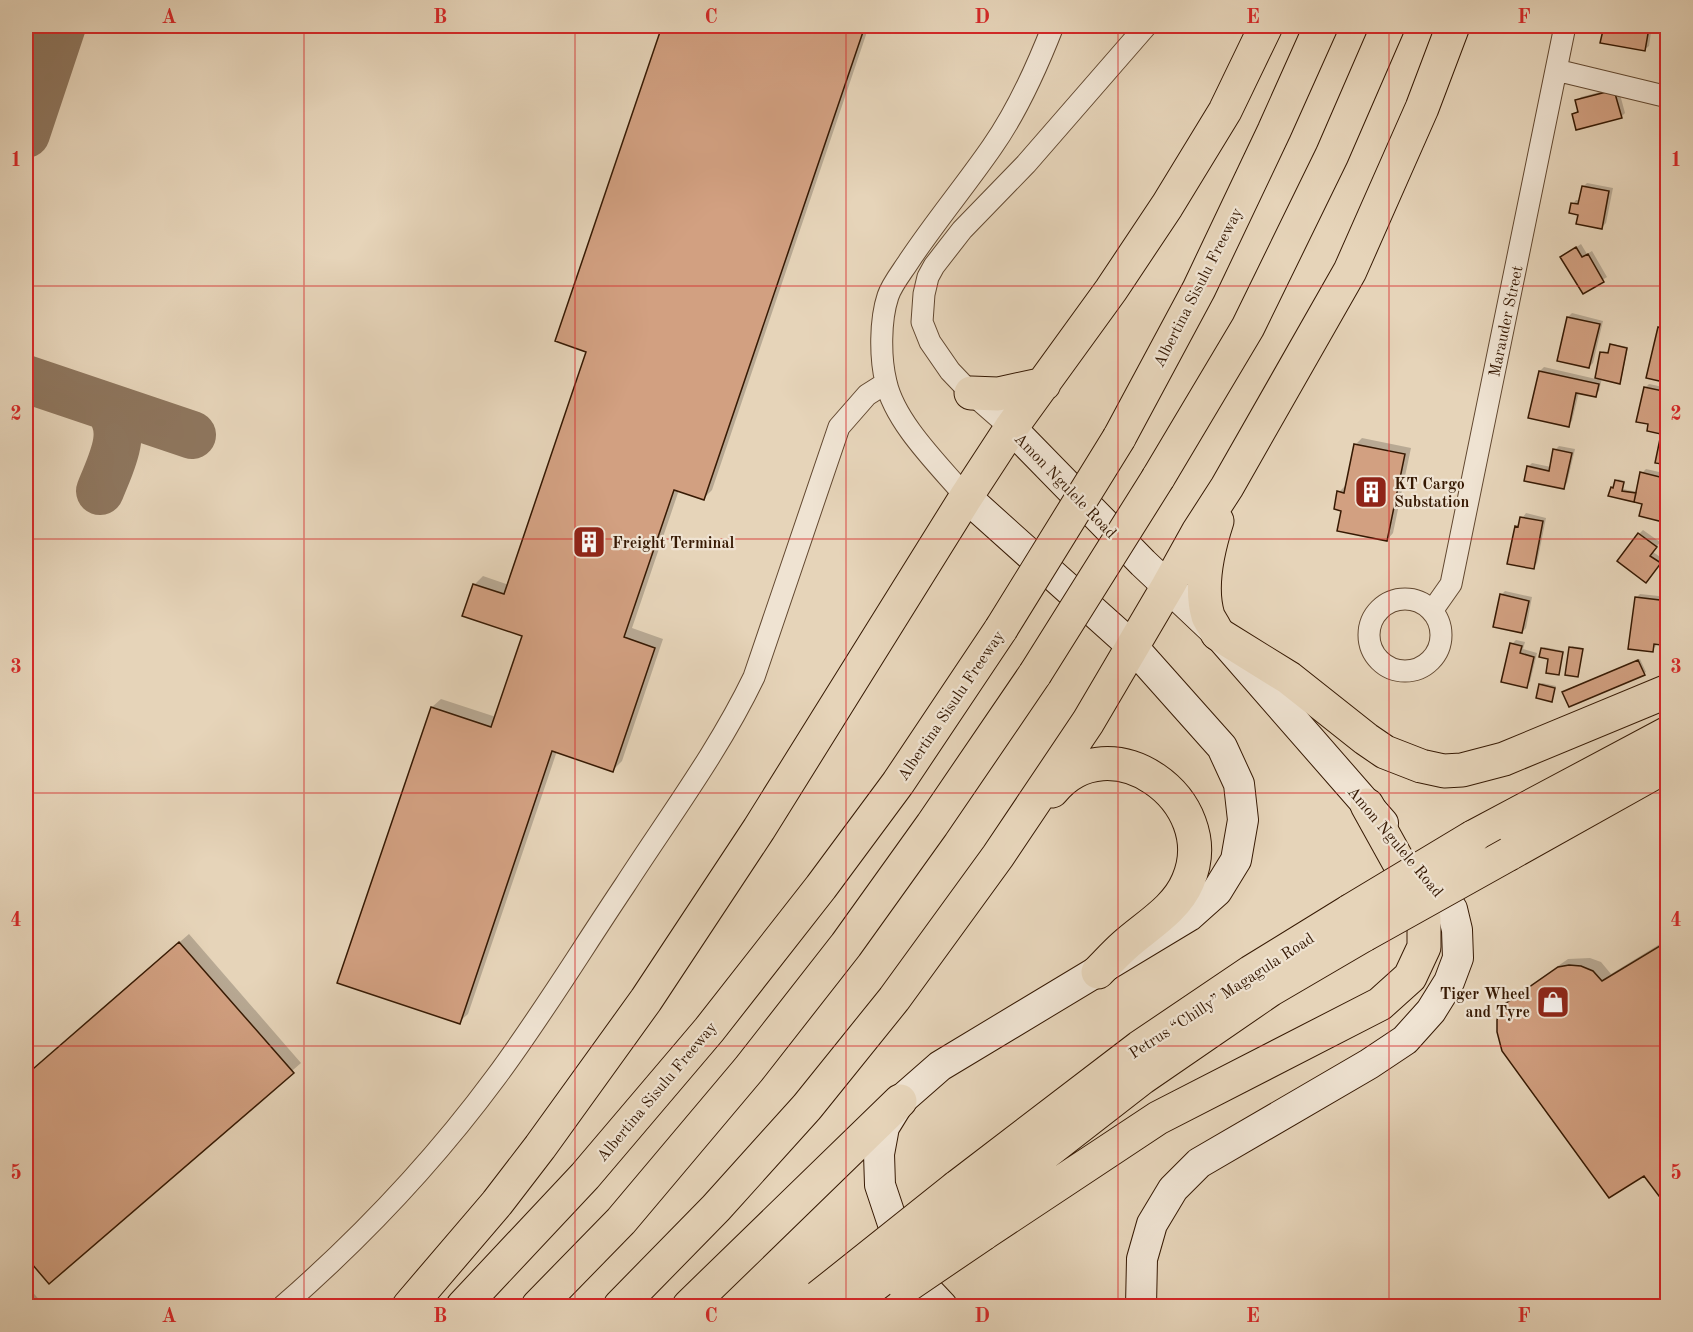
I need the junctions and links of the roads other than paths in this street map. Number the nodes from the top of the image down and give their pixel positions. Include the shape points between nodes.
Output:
1 (1053, 26) edge
2 (1266, 26) edge
3 (1321, 26) edge
4 (1388, 26) edge
5 (1453, 26) edge
6 (1565, 26) edge
7 (1138, 28) edge
8 (1556, 70) junction
9 (1668, 97) edge
10 (886, 383) junction
11 (1044, 384) junction
12 (971, 393) junction
13 (1011, 428) junction
14 (1227, 488) junction
15 (966, 496) junction
16 (1168, 586) junction
17 (1432, 611) dead end
18 (1218, 633) junction
19 (1131, 646) junction
20 (1668, 691) edge
21 (1668, 733) edge
22 (1668, 765) edge
23 (1367, 805) junction
24 (998, 856) junction
25 (1357, 923) junction
26 (1098, 972) junction
27 (900, 1101) junction
28 (971, 1210) junction
29 (824, 1303) edge
30 (284, 1306) edge
31 (409, 1306) edge
32 (463, 1306) edge
33 (538, 1306) edge
34 (620, 1306) edge
35 (689, 1306) edge
36 (876, 1306) edge
37 (942, 1306) edge
38 (1141, 1306) edge

1 - 10 street via 1034,74 994,145 888,296 883,338
2 - 11 main road via 1225,111 1167,206
3 - 32 main road, Albertina Sisulu Freeway, bridge via 1199,289 1119,438 1001,629 898,783 709,1030 585,1176
4 - 33 main road, bridge via 1332,155 1248,327 1035,674 846,945 749,1069 621,1221
5 - 14 main road via 1422,108 1350,271
6 - 8 street, Marauder Street
7 - 12 street via 1026,164 962,230 928,277 922,322 950,371
8 - 9 street
8 - 17 street, Marauder Street via 1451,584
10 - 15 street via 917,441
10 - 30 street via 867,395 839,427 754,677 710,756 496,1077 399,1194
11 - 12 main road via 998,394
11 - 13 main road
12 - 13 street
13 - 15 main road
13 - 16 main road, Amon Ngulele Road
14 - 16 main road
14 - 18 main road via 1209,548 1204,585 1208,615
15 - 19 main road
15 - 31 main road via 759,829 646,1000 518,1175
16 - 18 main road, Amon Ngulele Road
16 - 19 main road
18 - 20 main road via 1289,678 1385,752 1444,771 1504,759
18 - 23 main road, Amon Ngulele Road
19 - 24 main road via 1088,722
19 - 26 main road via 1222,747 1239,784 1243,820 1236,860 1216,891 1189,916
21 - 25 main road, Petrus “Chilly” Magagula Road, bridge via 1473,837
22 - 25 main road, Petrus “Chilly” Magagula Road, bridge via 1509,854
23 - 28 main road via 1413,888 1424,918 1424,947 1410,977 1380,1004
23 - 38 main road, Amon Ngulele Road via 1452,909 1458,958 1449,982 1431,1011 1405,1040 1199,1163 1173,1189 1152,1224 1142,1259
24 - 26 main road via 1056,785 1080,768 1107,763 1124,766 1170,790 1190,823 1195,842 1194,863 1187,883 1158,919
24 - 34 main road via 894,999 807,1107 716,1209
25 - 28 main road, Petrus “Chilly” Magagula Road via 1251,972 1140,1047
26 - 27 main road via 940,1066
27 - 35 main road
27 - 37 main road via 884,1127 879,1154 880,1185 895,1230 925,1288
28 - 29 main road, Petrus “Chilly” Magagula Road, bridge
28 - 36 main road, bridge

